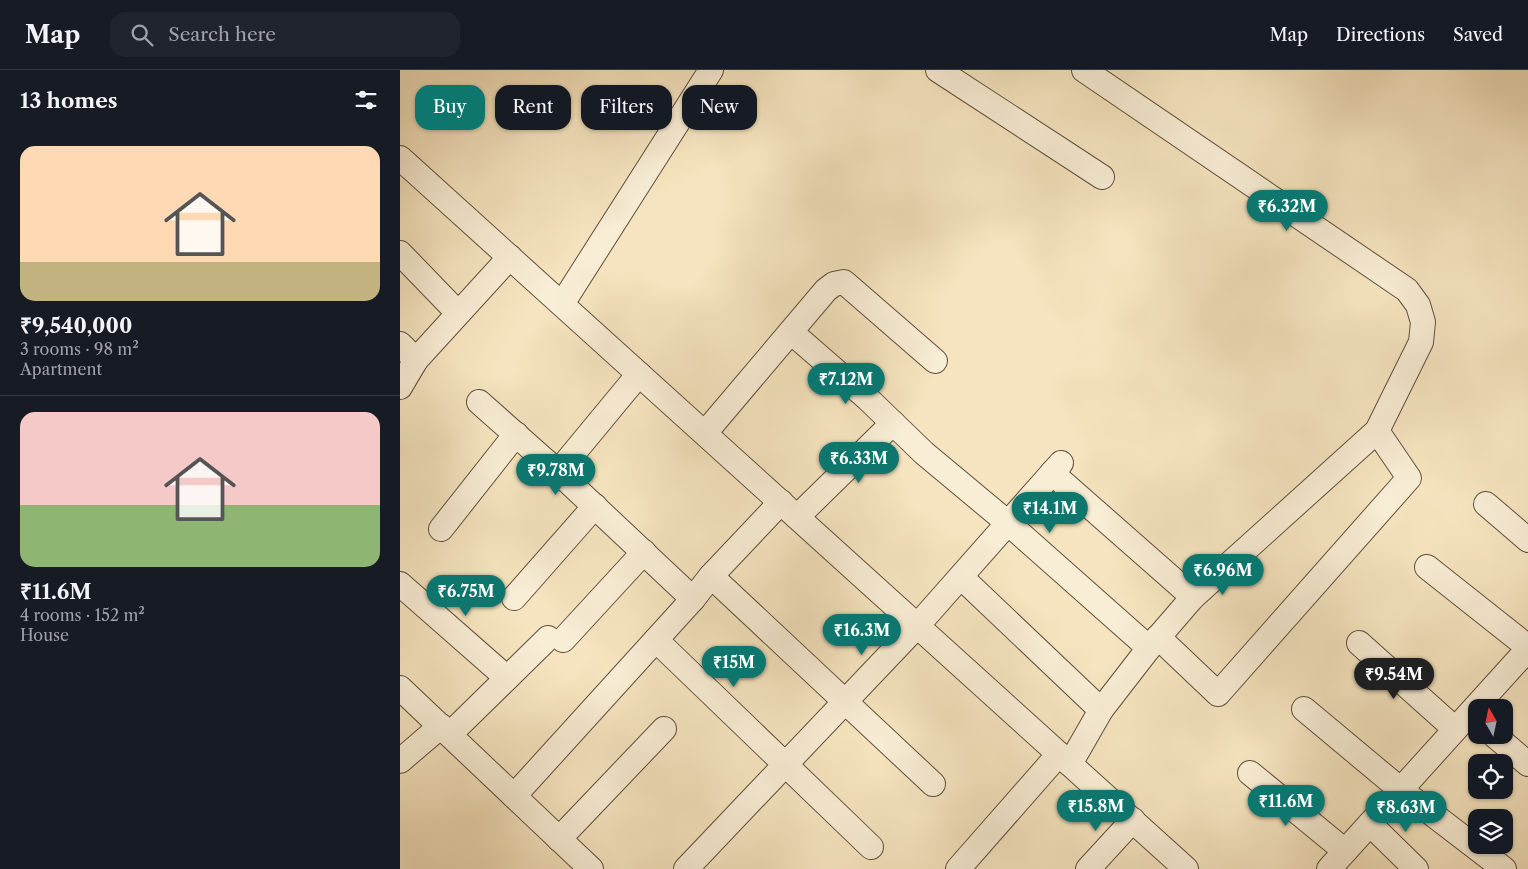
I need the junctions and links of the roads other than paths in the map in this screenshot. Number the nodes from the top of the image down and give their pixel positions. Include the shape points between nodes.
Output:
1 (711, 70) edge
2 (938, 70) edge
3 (1084, 70) edge
4 (400, 158) edge
5 (1102, 177) dead end
6 (400, 253) edge
7 (510, 257) junction
8 (562, 304) junction
9 (458, 313) junction
10 (791, 332) junction
11 (408, 352) edge
12 (935, 361) dead end
13 (639, 374) junction
14 (400, 387) edge
15 (479, 402) dead end
16 (893, 423) junction
17 (1377, 431) junction
18 (705, 433) junction
19 (516, 434) junction
20 (558, 472) junction
21 (1486, 504) dead end
22 (595, 506) junction
23 (789, 510) junction
24 (1008, 523) junction
25 (441, 529) dead end
26 (1528, 540) edge
27 (644, 552) junction
28 (1427, 566) dead end
29 (711, 576) junction
30 (961, 577) junction
31 (400, 584) edge
32 (1193, 597) junction
33 (514, 598) dead end
34 (693, 598) junction
35 (917, 626) junction
36 (656, 640) junction
37 (1153, 642) junction
38 (1359, 643) dead end
39 (1528, 648) edge
40 (507, 678) junction
41 (400, 688) edge
42 (845, 702) junction
43 (1304, 709) dead end
44 (1101, 710) junction
45 (1467, 721) edge
46 (446, 730) junction
47 (664, 730) dead end
48 (1505, 744) edge
49 (1064, 759) junction
50 (400, 761) edge
51 (786, 764) junction
52 (1528, 764) edge
53 (1250, 773) dead end
54 (933, 784) dead end
55 (1401, 790) junction
56 (514, 796) junction
57 (1133, 820) junction
58 (1370, 824) junction
59 (559, 839) junction
60 (871, 847) dead end
61 (1346, 851) junction
62 (591, 869) edge
63 (686, 869) edge
64 (958, 869) edge
65 (1088, 869) edge
66 (1186, 869) edge
67 (1329, 869) edge
68 (1416, 869) edge
69 (1504, 869) edge

1 - 8 street
2 - 5 street
3 - 17 street via 1407,290 1418,305 1423,322 1421,342
4 - 7 street
6 - 9 street
7 - 8 street
7 - 9 street
8 - 13 street
9 - 11 street
10 - 12 street via 826,290 844,282
10 - 16 street
10 - 18 street
11 - 14 street
13 - 18 street
13 - 20 street
15 - 19 street
16 - 23 street
16 - 24 street
17 - 32 street
17 - 37 street via 1409,478 1218,694
18 - 23 street
19 - 20 street
19 - 25 street
20 - 22 street
21 - 26 street
22 - 27 street
22 - 33 street
23 - 29 street
23 - 35 street
24 - 30 street
24 - 32 street via 1057,468
24 - 37 street
27 - 34 street
27 - 40 street via 556,639
28 - 39 street
29 - 34 street
29 - 42 street
30 - 35 street
30 - 44 street
31 - 40 street
32 - 37 street
34 - 36 street
35 - 42 street
35 - 49 street
36 - 51 street
36 - 56 street
37 - 44 street
38 - 45 street
39 - 45 street
40 - 46 street
41 - 46 street
42 - 51 street
42 - 54 street
43 - 55 street
44 - 49 street
45 - 55 street
46 - 50 street
46 - 56 street
47 - 59 street
48 - 52 street
49 - 57 street
49 - 64 street
51 - 60 street
51 - 63 street
53 - 61 street
55 - 58 street
55 - 69 street
56 - 59 street
57 - 65 street
57 - 66 street
58 - 61 street
58 - 68 street
59 - 62 street
61 - 67 street

